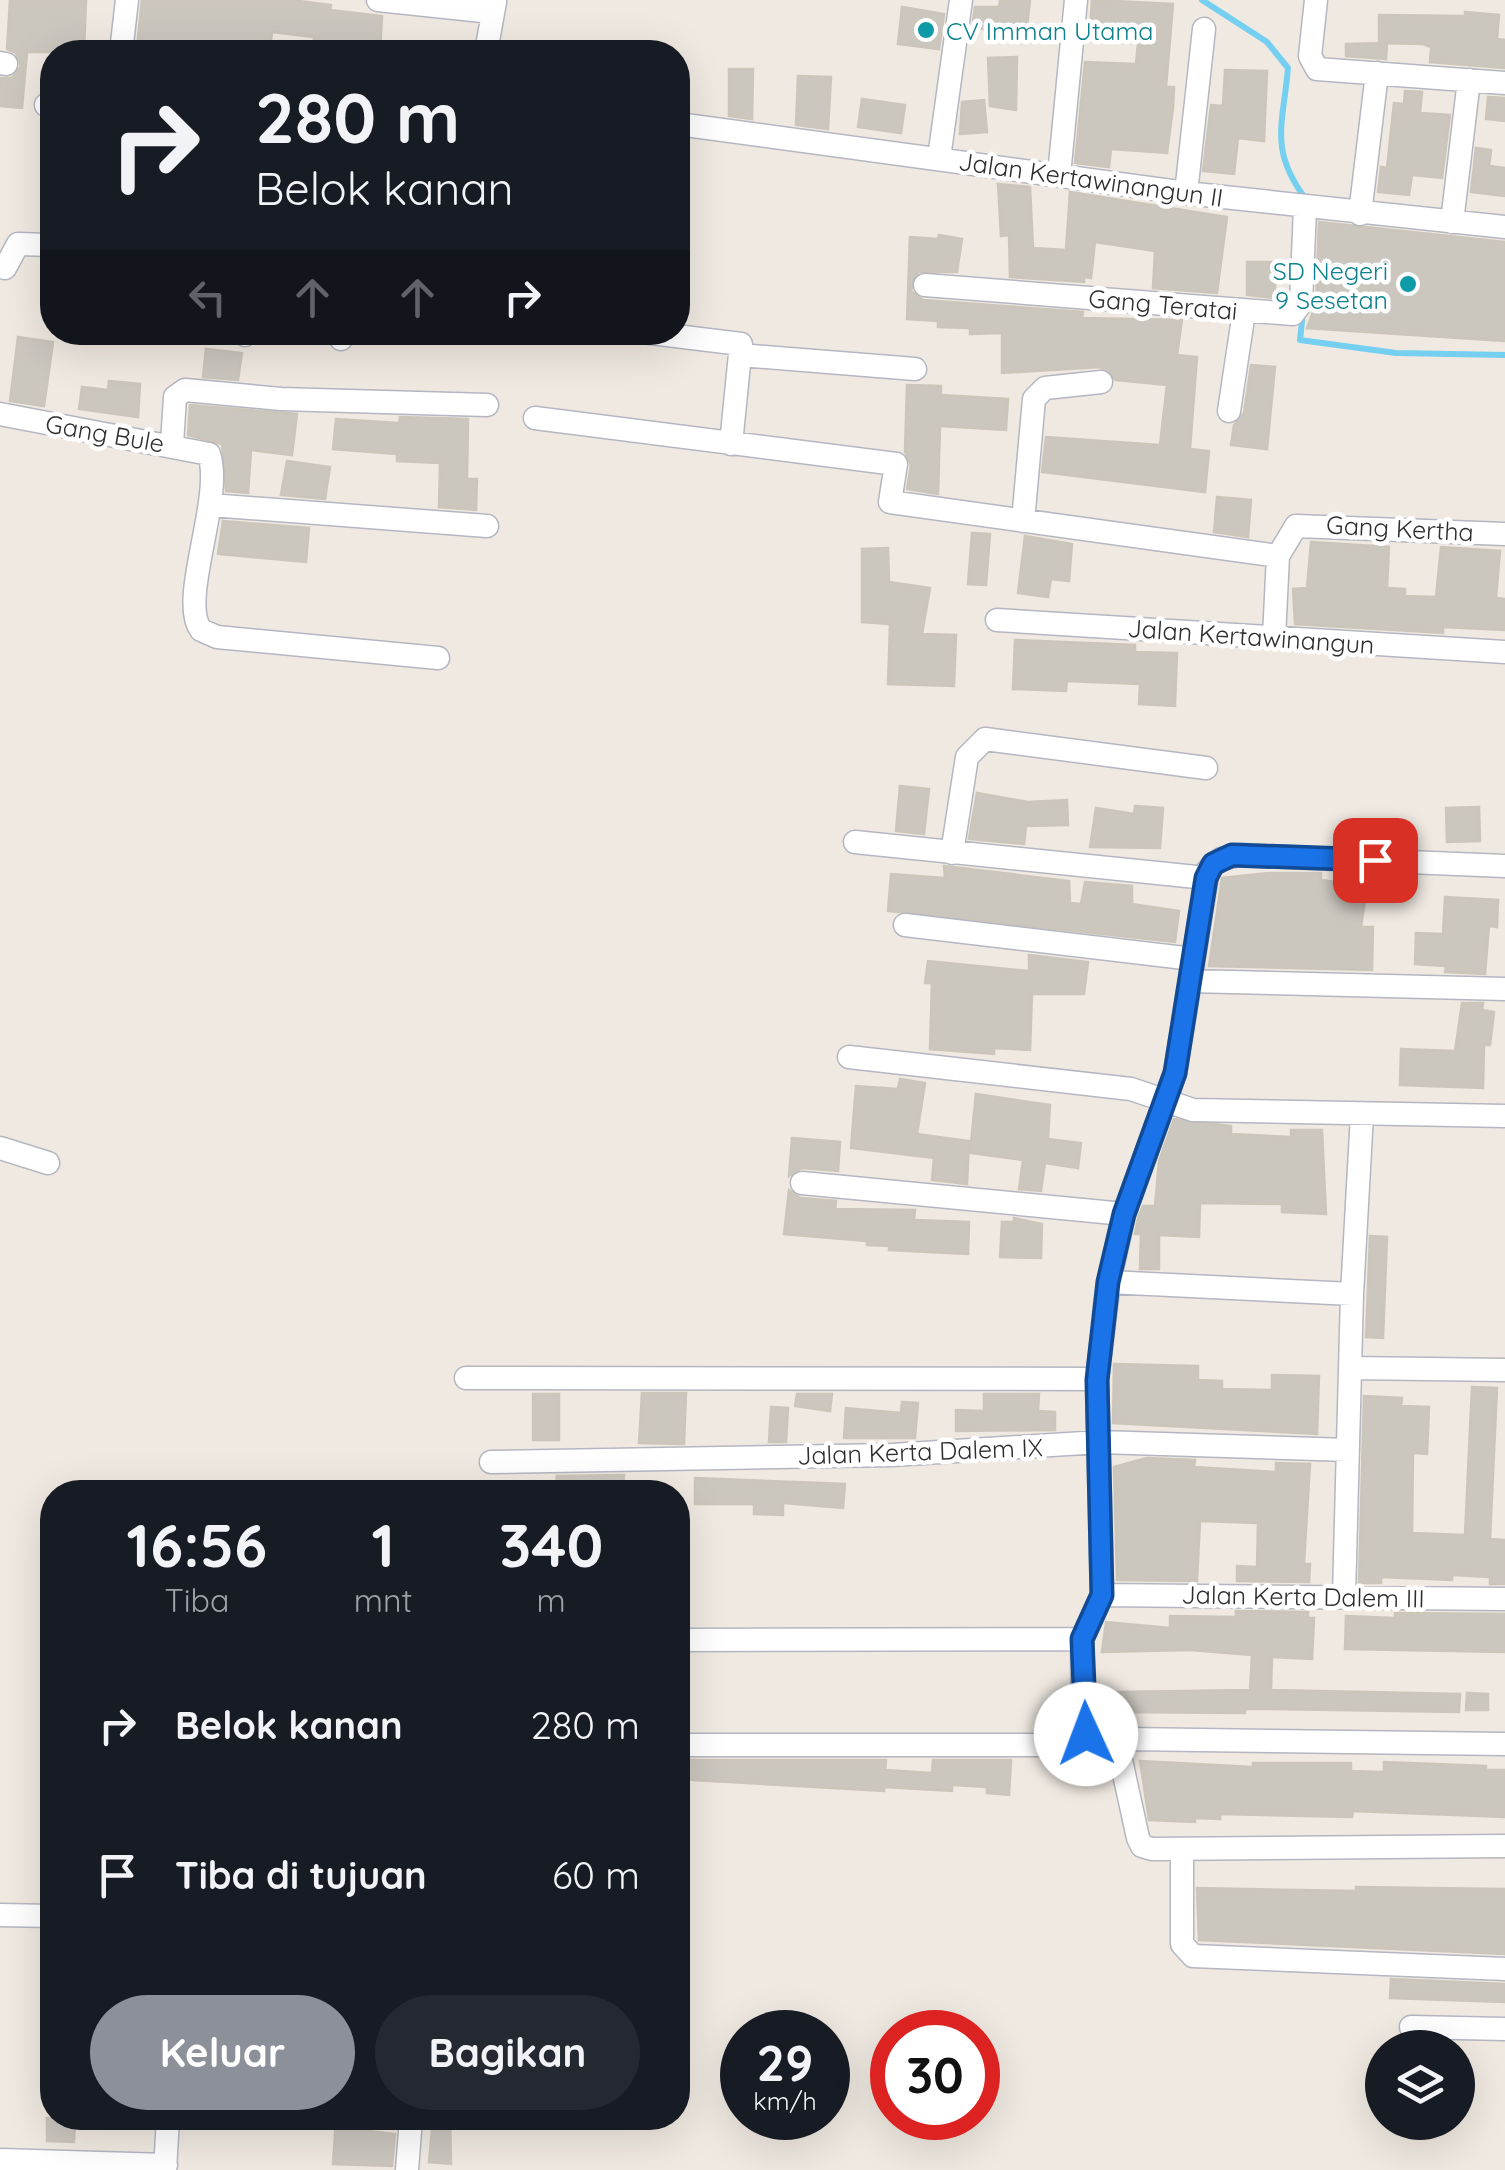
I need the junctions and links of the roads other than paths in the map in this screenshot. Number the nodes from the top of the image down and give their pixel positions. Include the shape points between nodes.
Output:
1 (127, 0) edge
2 (378, 0) edge
3 (961, 0) edge
4 (1076, 0) edge
5 (1316, 0) edge
6 (493, 6) edge
7 (1204, 29) dead end
8 (122, 40) edge
9 (488, 40) edge
10 (1377, 74) junction
11 (1469, 80) junction
12 (1505, 83) edge
13 (690, 126) edge
14 (939, 158) junction
15 (1058, 175) junction
16 (1186, 193) junction
17 (1305, 208) junction
18 (1360, 214) junction
19 (1452, 222) junction
20 (1505, 227) edge
21 (40, 245) edge
22 (0, 266) edge
23 (925, 285) dead end
24 (1244, 312) junction
25 (690, 338) edge
26 (740, 355) junction
27 (915, 369) dead end
28 (1101, 382) dead end
29 (487, 405) dead end
30 (1229, 411) dead end
31 (0, 414) edge
32 (535, 418) dead end
33 (172, 444) junction
34 (731, 444) junction
35 (210, 505) junction
36 (1023, 521) junction
37 (487, 526) dead end
38 (1505, 534) edge
39 (1278, 556) junction
40 (997, 620) dead end
41 (1274, 637) junction
42 (1505, 652) edge
43 (438, 658) dead end
44 (1206, 768) dead end
45 (855, 842) dead end
46 (952, 854) junction
47 (1505, 866) edge
48 (1208, 872) junction
49 (905, 925) dead end
50 (1192, 970) junction
51 (1505, 990) edge
52 (850, 1057) dead end
53 (1163, 1100) junction
54 (1362, 1114) junction
55 (1505, 1116) edge
56 (0, 1148) edge
57 (48, 1162) dead end
58 (802, 1184) dead end
59 (1124, 1214) junction
60 (1108, 1282) junction
61 (1352, 1294) junction
62 (1350, 1368) junction
63 (1505, 1370) edge
64 (466, 1378) dead end
65 (1097, 1380) junction
66 (1100, 1442) junction
67 (1348, 1450) junction
68 (491, 1462) dead end
69 (1102, 1595) junction
70 (1344, 1596) junction
71 (1505, 1599) edge
72 (1082, 1639) junction
73 (690, 1640) edge
74 (1505, 1744) edge
75 (690, 1745) edge
76 (1505, 1846) edge
77 (1182, 1849) junction
78 (0, 1915) edge
79 (40, 1916) edge
80 (1505, 1969) edge
81 (1411, 2028) dead end
82 (1505, 2028) edge
83 (168, 2130) edge
84 (410, 2130) edge
85 (0, 2160) edge
86 (166, 2167) edge
87 (407, 2170) edge

1 - 8 street
2 - 6 street
3 - 14 street
4 - 15 street
5 - 10 street via 1314,66
6 - 9 street
7 - 16 street
10 - 11 street
10 - 18 street
11 - 12 street
11 - 19 street
13 - 14 street, Jalan Kertawinangun II
14 - 15 street, Jalan Kertawinangun II
15 - 16 street, Jalan Kertawinangun II
16 - 17 street, Jalan Kertawinangun II
17 - 18 street, Jalan Kertawinangun II
17 - 24 street, Gang Teratai via 1300,308 1293,314
18 - 19 street, Jalan Kertawinangun II
19 - 20 street, Jalan Kertawinangun II
21 - 22 street via 18,244 5,268
23 - 24 street, Gang Teratai
24 - 30 street
25 - 26 street via 741,344
26 - 27 street
26 - 34 street
28 - 36 street via 1045,388 1034,399
29 - 33 street via 185,390 175,397
31 - 33 street, Gang Bule
32 - 34 street
33 - 35 street, Gang Bule via 209,454
34 - 36 street via 896,464 890,502
35 - 37 street
35 - 43 street via 193,613 201,630 216,638
36 - 39 street
38 - 39 street, Gang Kertha via 1296,526
39 - 41 street
40 - 41 street, Jalan Kertawinangun
41 - 42 street, Jalan Kertawinangun
44 - 46 street via 985,739 967,757
45 - 46 street
46 - 48 street
47 - 48 street via 1239,855
48 - 50 street
49 - 50 street
50 - 51 street
50 - 53 street via 1175,1073
52 - 53 street via 1131,1089
53 - 54 street via 1193,1110
53 - 59 street
54 - 55 street
54 - 61 street
56 - 57 street
58 - 59 street
59 - 60 street
60 - 61 street
60 - 65 street
61 - 62 street
62 - 63 street
62 - 67 street
64 - 65 street
65 - 66 street
66 - 67 street, Jalan Kerta Dalem IX
66 - 68 street, Jalan Kerta Dalem IX via 892,1455
66 - 69 street
67 - 70 street
69 - 70 street, Jalan Kerta Dalem III
69 - 72 street
70 - 71 street, Jalan Kerta Dalem III
72 - 73 street
72 - 75 street via 1082,1745
74 - 77 street via 1123,1740 1119,1752 1142,1846
76 - 77 street
77 - 80 street via 1182,1944 1194,1956
78 - 79 street
81 - 82 street
83 - 86 street
84 - 87 street
85 - 86 street

